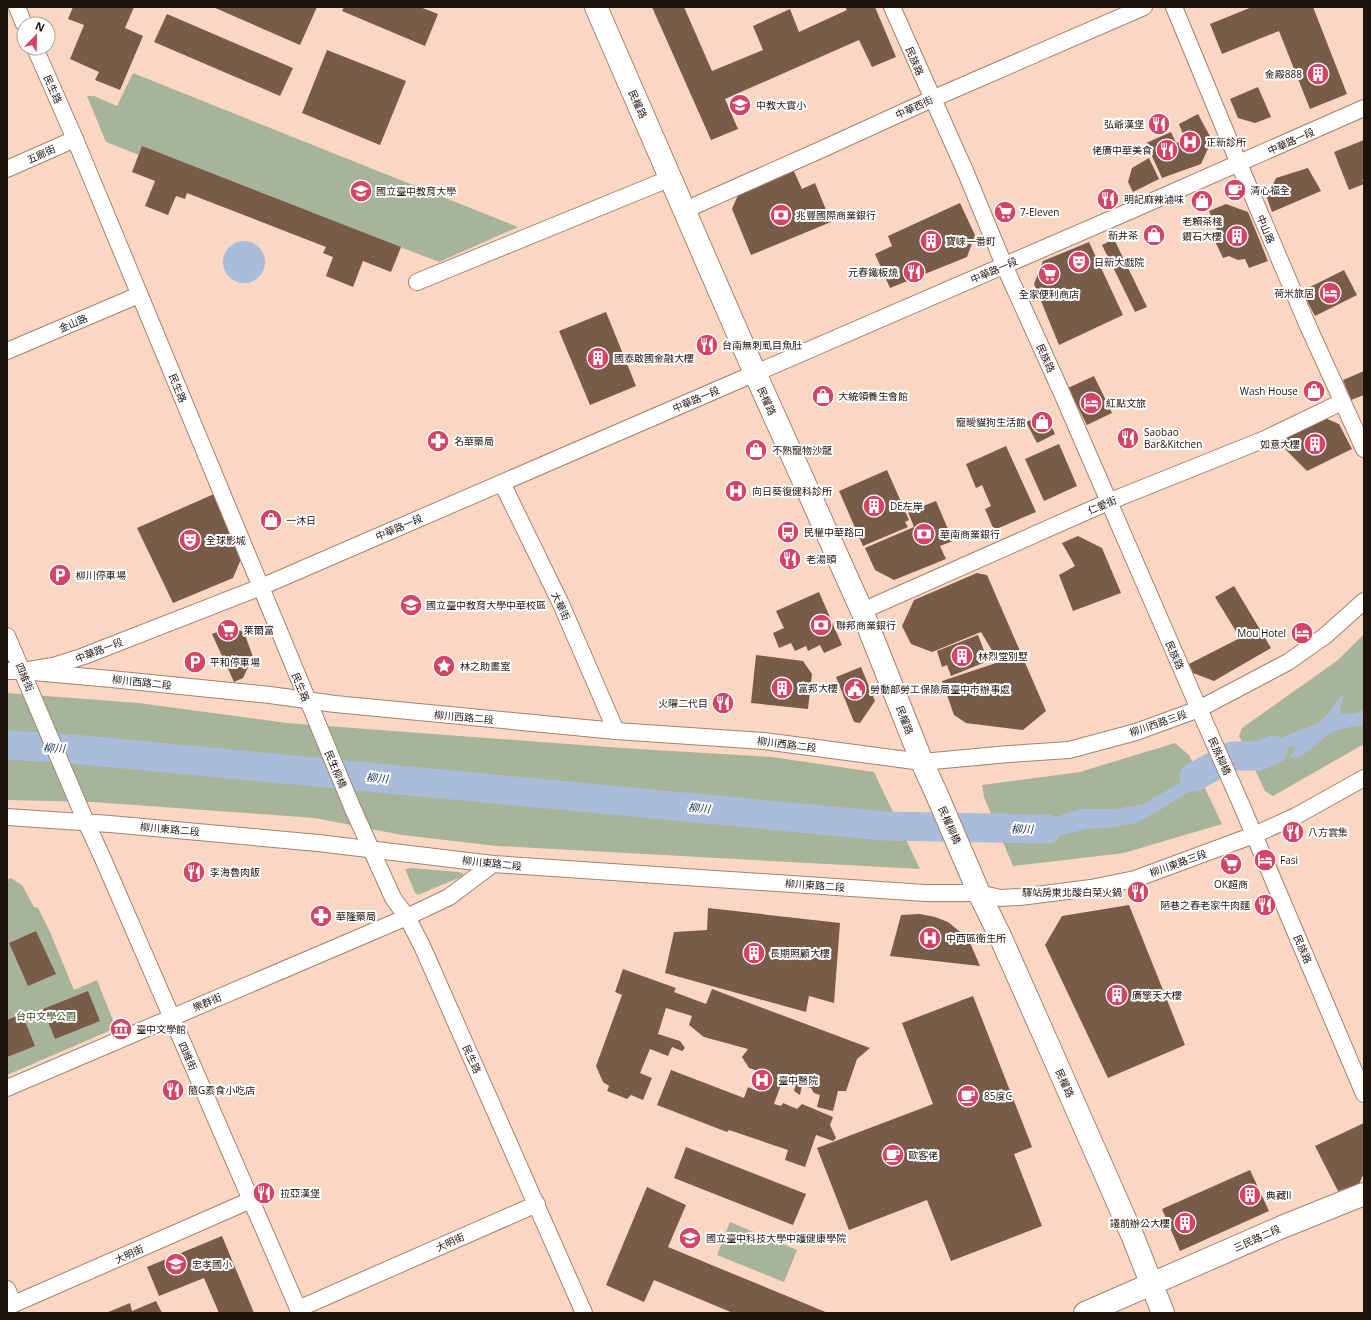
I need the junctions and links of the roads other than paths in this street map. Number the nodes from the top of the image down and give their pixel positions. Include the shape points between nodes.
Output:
1 (596, 7) edge
2 (892, 7) edge
3 (1144, 7) edge
4 (1174, 7) edge
5 (39, 56) edge
6 (932, 99) junction
7 (1364, 108) edge
8 (75, 139) junction
9 (1239, 164) junction
10 (7, 169) edge
11 (671, 178) junction
12 (685, 210) junction
13 (1004, 265) junction
14 (417, 282) dead end
15 (139, 295) junction
16 (7, 351) edge
17 (755, 373) junction
18 (1342, 402) junction
19 (1364, 449) edge
20 (502, 483) junction
21 (1108, 502) junction
22 (261, 587) junction
23 (1364, 601) edge
24 (862, 611) junction
25 (7, 636) edge
26 (14, 671) edge
27 (307, 700) junction
28 (1198, 709) junction
29 (318, 728) joint
30 (616, 732) junction
31 (922, 762) junction
32 (1364, 778) edge
33 (937, 795) joint
34 (1241, 804) joint
35 (353, 809) joint
36 (7, 817) edge
37 (86, 822) junction
38 (1254, 836) junction
39 (371, 849) junction
40 (963, 855) joint
41 (493, 864) junction
42 (979, 893) junction
43 (407, 917) junction
44 (172, 1017) junction
45 (7, 1088) edge
46 (1364, 1094) edge
47 (1364, 1194) edge
48 (251, 1200) junction
49 (537, 1204) junction
50 (1151, 1284) junction
51 (7, 1289) edge
52 (10, 1306) edge
53 (299, 1311) edge
54 (584, 1313) edge
55 (1084, 1313) edge
56 (1163, 1313) edge

1 - 11 main road, 民權路
2 - 6 street, 民族路
3 - 6 street, 中華西街
4 - 9 street, 中山路
5 - 8 street, 民生路
6 - 12 street, 中華西街
6 - 13 street, 民族路
7 - 9 street, 中華路一段
8 - 10 street, 五廊街
8 - 15 street, 民生路
9 - 13 street, 中華路一段
9 - 18 street, 中山路
11 - 12 main road, 民權路
11 - 14 street
12 - 17 main road, 民權路
13 - 17 street, 中華路一段
13 - 21 street, 民族路
15 - 16 street, 金山路
15 - 22 street, 民生路
17 - 20 street, 中華路一段
17 - 24 main road, 民權路
18 - 19 street, 中山路
18 - 21 street, 仁愛街 via 1265,438
20 - 22 street, 中華路一段
20 - 30 street, 大華街 via 561,604
21 - 24 street, 仁愛街
21 - 28 street, 民族路
22 - 26 street, 中華路一段 via 84,656 53,666
22 - 27 street, 民生路
23 - 28 street, 柳川西路三段 via 1325,636 1288,662
24 - 31 main road, 民權路
25 - 26 street, 四維街
26 - 27 street, 柳川西路二段
26 - 37 street, 四維街 via 42,718
27 - 29 street, 民生路
27 - 30 street, 柳川西路二段
28 - 31 street, 柳川西路三段 via 1136,732 1069,750
28 - 34 street, 民族柳橋
29 - 35 street, 民生柳橋
30 - 31 street, 柳川西路二段 via 764,741
31 - 33 main road, 民權路
32 - 38 street, 柳川東路三段
33 - 40 main road, 民權柳橋
34 - 38 street, 民族路
35 - 39 street, 民生路
36 - 37 street, 柳川東路二段
37 - 39 street, 柳川東路二段
37 - 44 street, 四維街
38 - 42 street, 柳川東路三段 via 1135,879 1091,888 1020,897 1000,898
38 - 46 street, 民族路
39 - 41 street, 柳川東路二段
39 - 43 street, 民生路 via 392,898
40 - 42 main road, 民權路
41 - 42 street, 柳川東路二段 via 925,892
41 - 43 street, 樂群街 via 449,897
42 - 50 main road, 民權路 via 1130,1230
43 - 44 street, 樂群街
43 - 49 street, 民生路
44 - 45 street, 樂群街
44 - 48 street, 四維街
47 - 50 main road, 三民路二段
48 - 52 street, 大明街
48 - 53 street, 四維街
49 - 53 street, 大明街
49 - 54 street, 民生路
50 - 55 main road, 三民路二段
50 - 56 main road, 民權路
51 - 52 street

